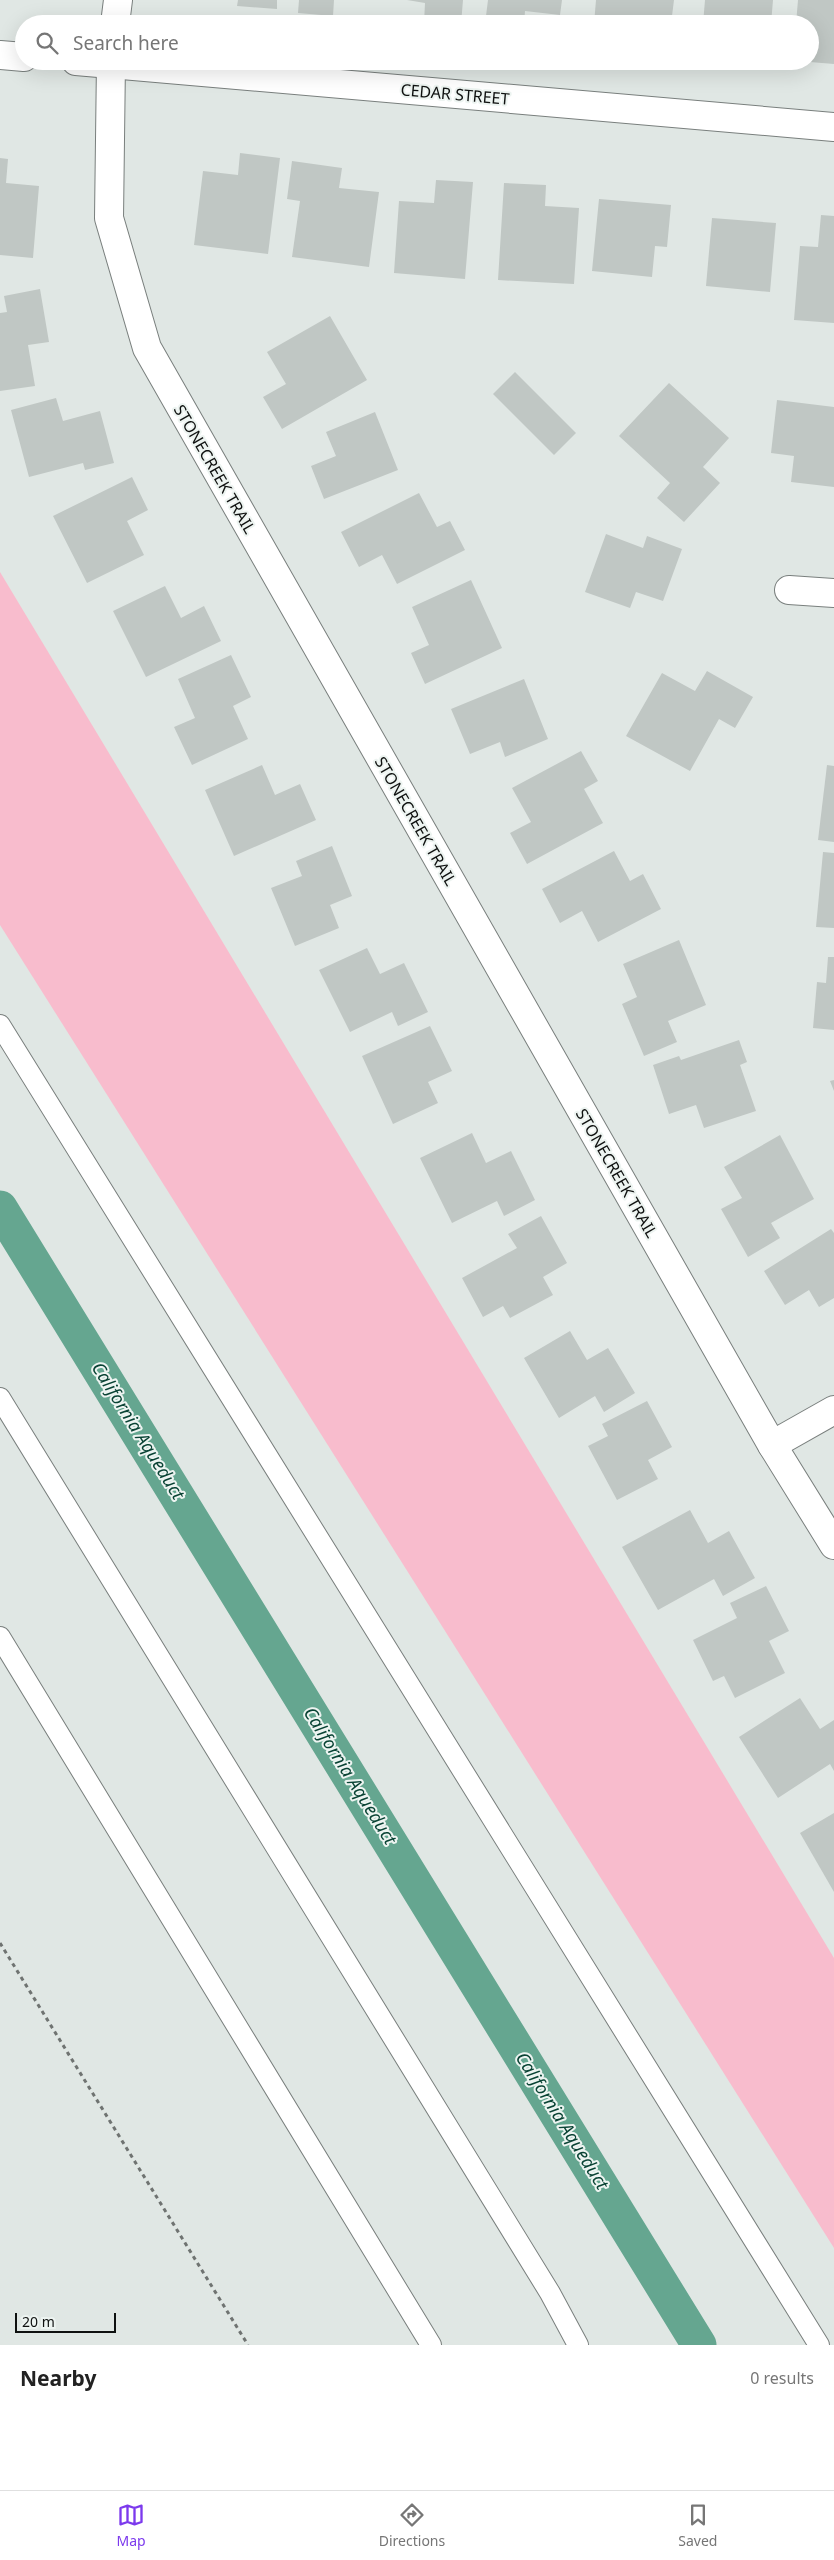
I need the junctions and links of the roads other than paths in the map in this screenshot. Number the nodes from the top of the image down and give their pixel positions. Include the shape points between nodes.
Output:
1 (118, 0) edge
2 (116, 15) edge
3 (0, 55) edge
4 (15, 56) edge
5 (111, 70) edge
6 (190, 70) edge
7 (834, 127) edge
8 (789, 590) dead end
9 (834, 593) edge
10 (0, 1025) edge
11 (0, 1398) edge
12 (834, 1410) edge
13 (772, 1445) junction
14 (834, 1545) edge
15 (0, 1637) edge
16 (431, 2345) edge
17 (578, 2345) edge
18 (819, 2345) edge

1 - 2 street
3 - 4 street
5 - 13 street, STONECREEK TRAIL via 109,218 147,348
6 - 7 street, CEDAR STREET
8 - 9 street
10 - 18 lane
11 - 17 lane via 550,2293
12 - 13 street
13 - 14 street, STONECREEK TRAIL
15 - 16 lane

